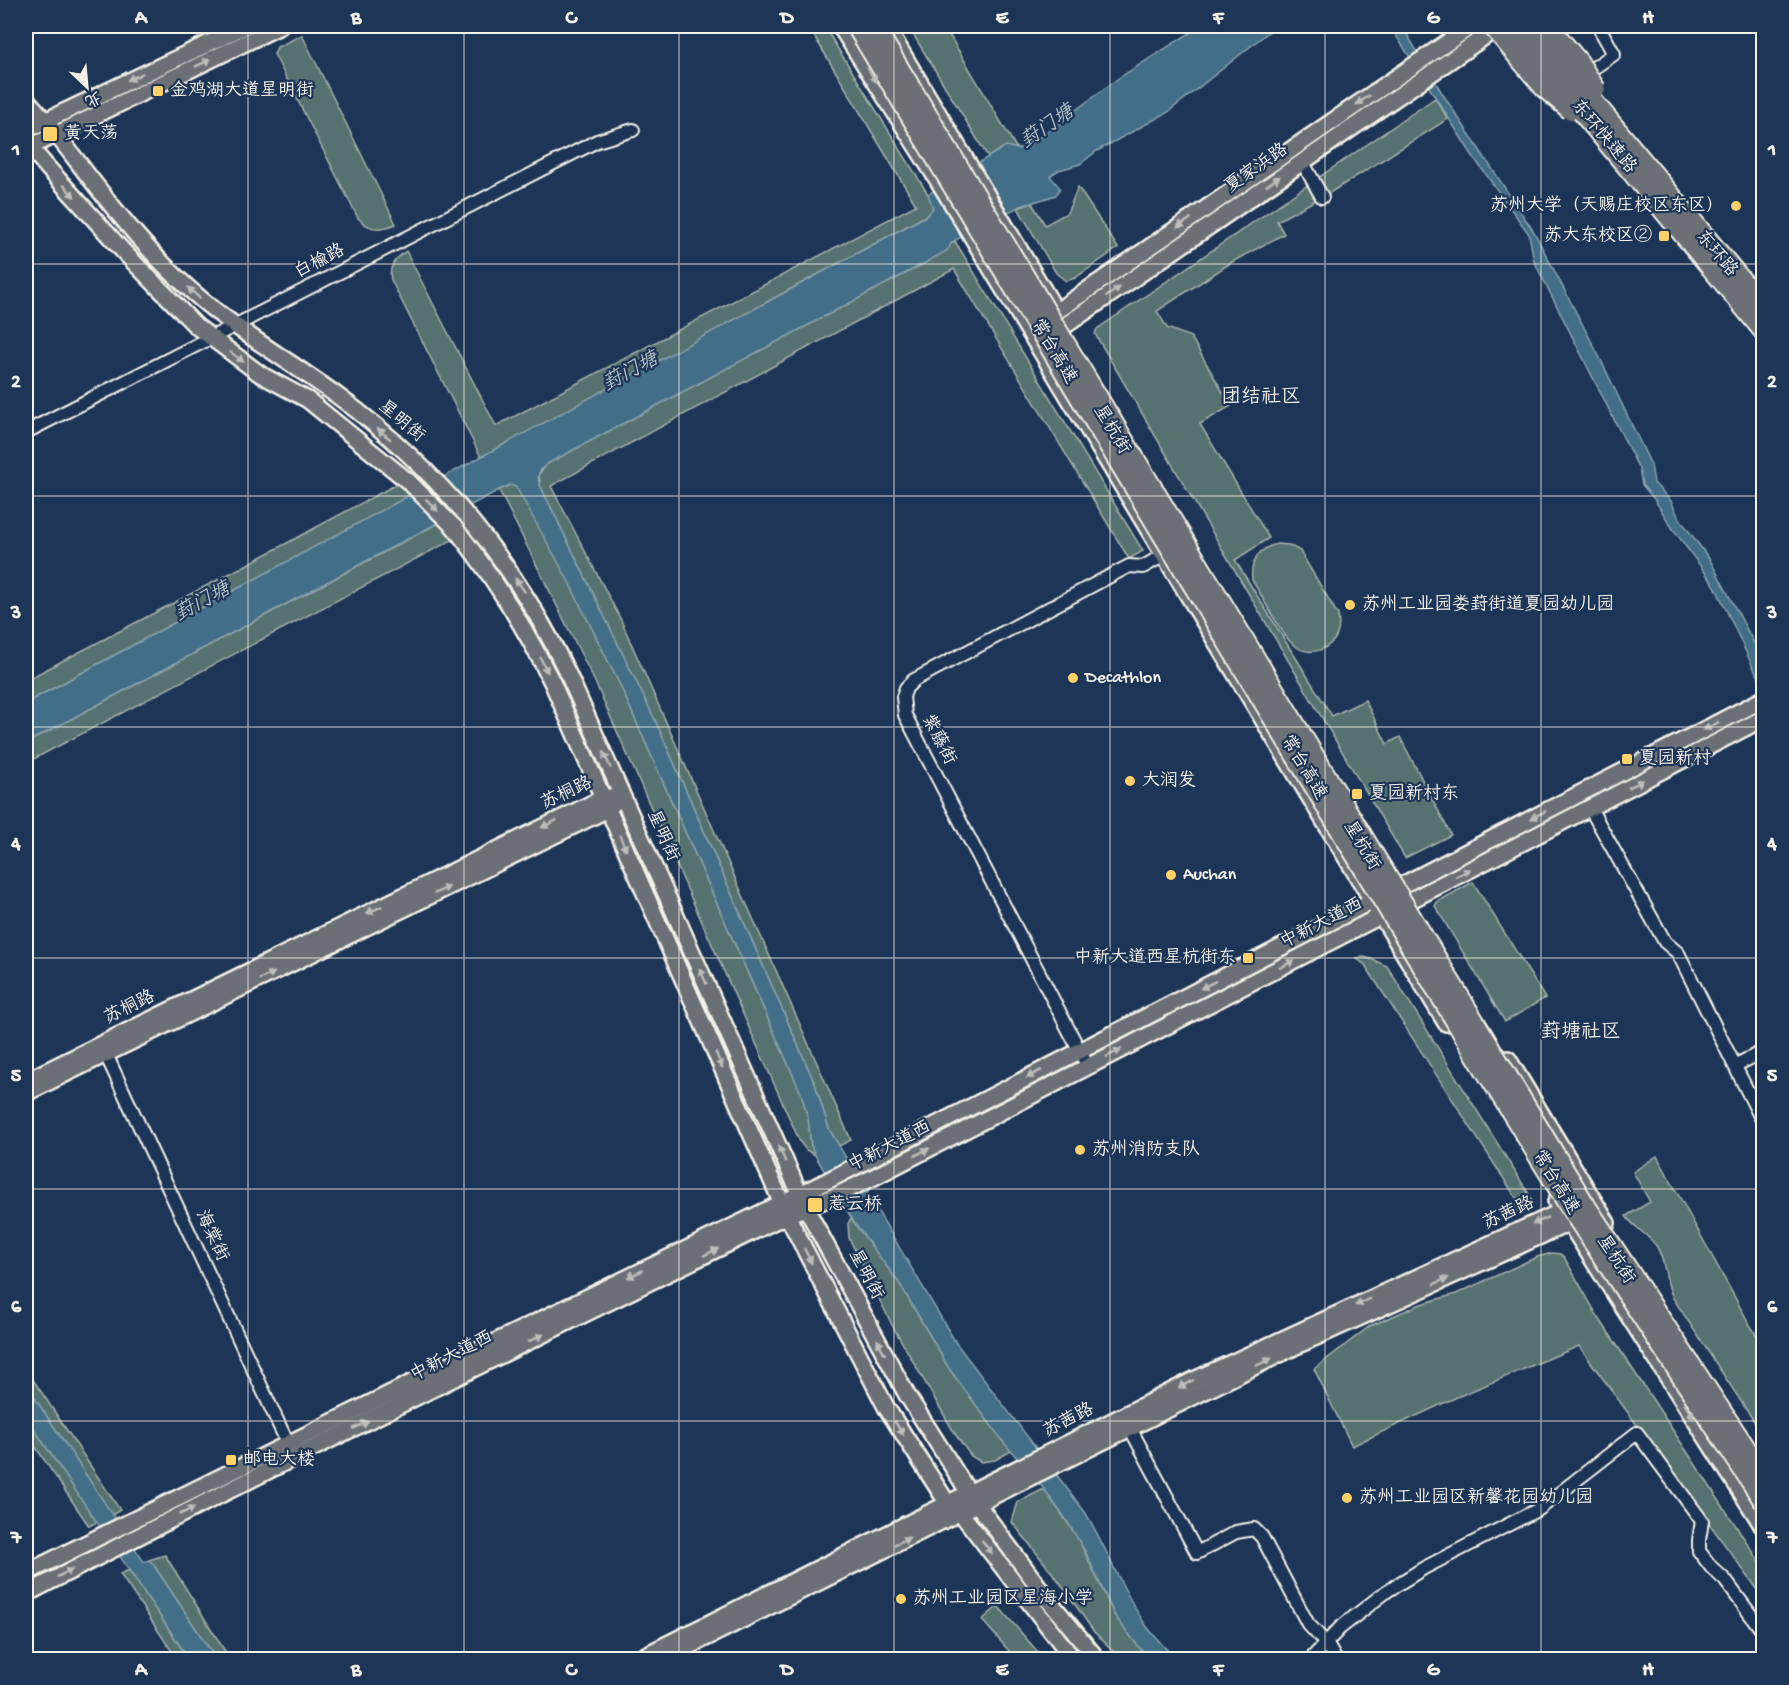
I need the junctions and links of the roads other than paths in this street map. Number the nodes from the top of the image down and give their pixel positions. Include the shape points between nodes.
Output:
1 (245, 26) edge
2 (280, 26) edge
3 (840, 26) edge
4 (856, 26) edge
5 (874, 26) edge
6 (886, 26) edge
7 (1471, 26) edge
8 (1492, 26) edge
9 (1500, 26) edge
10 (1510, 26) edge
11 (1531, 26) edge
12 (1541, 26) edge
13 (1549, 26) edge
14 (1600, 29) dead end
15 (1422, 69) junction
16 (1582, 76) junction
17 (26, 99) edge
18 (45, 120) junction
19 (633, 130) dead end
20 (56, 135) junction
21 (27, 139) edge
22 (1620, 145) junction
23 (1302, 161) junction
24 (1322, 197) dead end
25 (1216, 201) junction
26 (1225, 214) junction
27 (1764, 298) edge
28 (1764, 305) edge
29 (1056, 311) junction
30 (1745, 318) junction
31 (236, 325) junction
32 (1065, 326) junction
33 (1029, 330) junction
34 (1764, 332) edge
35 (211, 338) junction
36 (1764, 341) edge
37 (1037, 345) junction
38 (26, 432) edge
39 (1164, 555) junction
40 (1759, 701) edge
41 (1763, 718) edge
42 (1302, 786) junction
43 (622, 795) junction
44 (605, 803) junction
45 (1590, 808) junction
46 (1402, 885) junction
47 (1388, 893) junction
48 (1411, 900) junction
49 (1372, 901) junction
50 (1396, 908) junction
51 (1380, 916) junction
52 (1492, 1033) junction
53 (103, 1049) junction
54 (1080, 1051) junction
55 (1764, 1051) edge
56 (1736, 1065) junction
57 (1088, 1066) junction
58 (26, 1081) edge
59 (26, 1093) edge
60 (1764, 1124) edge
61 (803, 1201) junction
62 (1596, 1204) junction
63 (784, 1209) junction
64 (1565, 1217) junction
65 (1130, 1428) junction
66 (288, 1444) junction
67 (1057, 1456) junction
68 (1764, 1474) edge
69 (973, 1498) junction
70 (1764, 1502) edge
71 (954, 1508) junction
72 (1764, 1528) edge
73 (26, 1573) edge
74 (26, 1594) edge
75 (1764, 1633) edge
76 (1326, 1643) junction
77 (636, 1659) edge
78 (661, 1659) edge
79 (1074, 1659) edge
80 (1098, 1659) edge
81 (1311, 1659) edge
82 (1336, 1659) edge

1 -> 18 main road
20 -> 2 main road
3 -> 33 main road, 星杭街
4 - 70 highway, 常台高速, bridge via 1484,1069 1572,1211
5 - 68 highway, 常台高速, bridge via 1584,1204
6 - 29 main road, 星杭街
7 - 15 main road, 夏家浜路
8 - 22 highway, bridge via 1544,88
9 - 15 main road, 夏家浜路
9 - 30 main road, 东环路
10 - 22 highway, 东环快速路, bridge
11 - 22 highway, 东环快速路, bridge
12 - 16 main road, 东环路
13 - 22 highway, bridge via 1579,63
14 - 16 street via 1614,54
15 - 23 main road, 夏家浜路
15 -> 25 main road, 夏家浜路
16 - 27 main road, 东环路
17 - 18 main road, 星明街
18 - 20 main road, 星明街
18 - 21 main road
19 - 31 street, 白榆路 via 597,141
20 - 21 main road
31 -> 20 main road, 星明街 via 202,301 165,266
21 -> 35 main road via 124,252
22 - 28 highway, 东环快速路, bridge
22 - 34 highway, 东环快速路, bridge
23 - 24 street
26 -> 23 main road, 夏家浜路
25 - 26 main road
25 -> 29 main road, 夏家浜路
32 -> 26 main road, 夏家浜路
28 - 30 main road
29 - 32 main road, 星杭街
29 - 33 main road, 夏家浜路
30 - 36 main road, 东环路
31 - 35 street, 白榆路
43 -> 31 main road, 星明街 via 552,639 483,533 418,462 341,398
32 - 37 main road, 夏家浜路
32 - 46 main road, 星杭街
33 - 37 main road, 星杭街
35 - 38 street, 白榆路
35 -> 44 main road, bridge via 260,374 308,400 409,482 455,528 531,639
37 - 39 main road, 星杭街
39 - 42 main road, 星杭街
39 - 54 street, 紫藤街 via 1143,567 1129,566 961,654 914,680 903,697 905,715
40 - 41 main road
40 -> 46 main road, 中新大道西
45 -> 41 main road, 中新大道西
42 - 47 main road via 1332,801
42 - 49 main road, 星杭街
43 - 44 main road, 苏桐路
61 -> 43 main road, 星明街
44 - 53 main road, 苏桐路
44 -> 63 main road
48 -> 45 main road, 中新大道西
45 - 56 street via 1665,942 1678,953
46 - 47 main road, 中新大道西
46 - 48 main road, 星杭街
47 - 48 main road
47 - 49 main road, 中新大道西
48 - 50 main road, 中新大道西
48 - 52 main road, 星杭街
49 - 50 main road
49 - 51 main road, 星杭街
49 -> 54 main road, 中新大道西
50 - 51 main road, 中新大道西
50 - 52 main road via 1467,1025
57 -> 51 main road, 中新大道西
51 - 64 main road, 星杭街
52 - 62 main road, 星杭街
53 - 58 main road, 苏桐路
53 - 59 main road, 苏桐路
53 - 66 street, 海棠街
54 - 57 street, 紫藤街
54 -> 61 main road, 中新大道西 via 825,1182
55 - 56 street
56 - 60 street
61 -> 57 main road, 中新大道西 via 835,1196
61 - 63 main road, 中新大道西
69 -> 61 main road, 星明街 via 907,1395
62 - 64 main road, 苏茜路
62 - 68 main road, 星杭街
63 -> 66 main road, 中新大道西 via 565,1307
63 -> 71 main road via 886,1407
74 -> 63 main road, 中新大道西
65 -> 64 main road, 苏茜路
64 -> 67 main road, 苏茜路 via 1196,1379
64 -> 72 main road, 星杭街
65 - 67 main road, 苏茜路
65 - 76 street via 1197,1552 1236,1532 1254,1529 1308,1623
66 - 73 main road, 中新大道西
67 - 69 main road, 苏茜路
69 - 71 main road, 苏茜路
69 - 80 main road, 星明街
71 - 77 main road, 苏茜路
78 -> 71 main road, 苏茜路
71 -> 79 main road
75 - 76 street via 1699,1551 1702,1521 1637,1433 1539,1509 1387,1591
76 - 81 street
76 - 82 street

